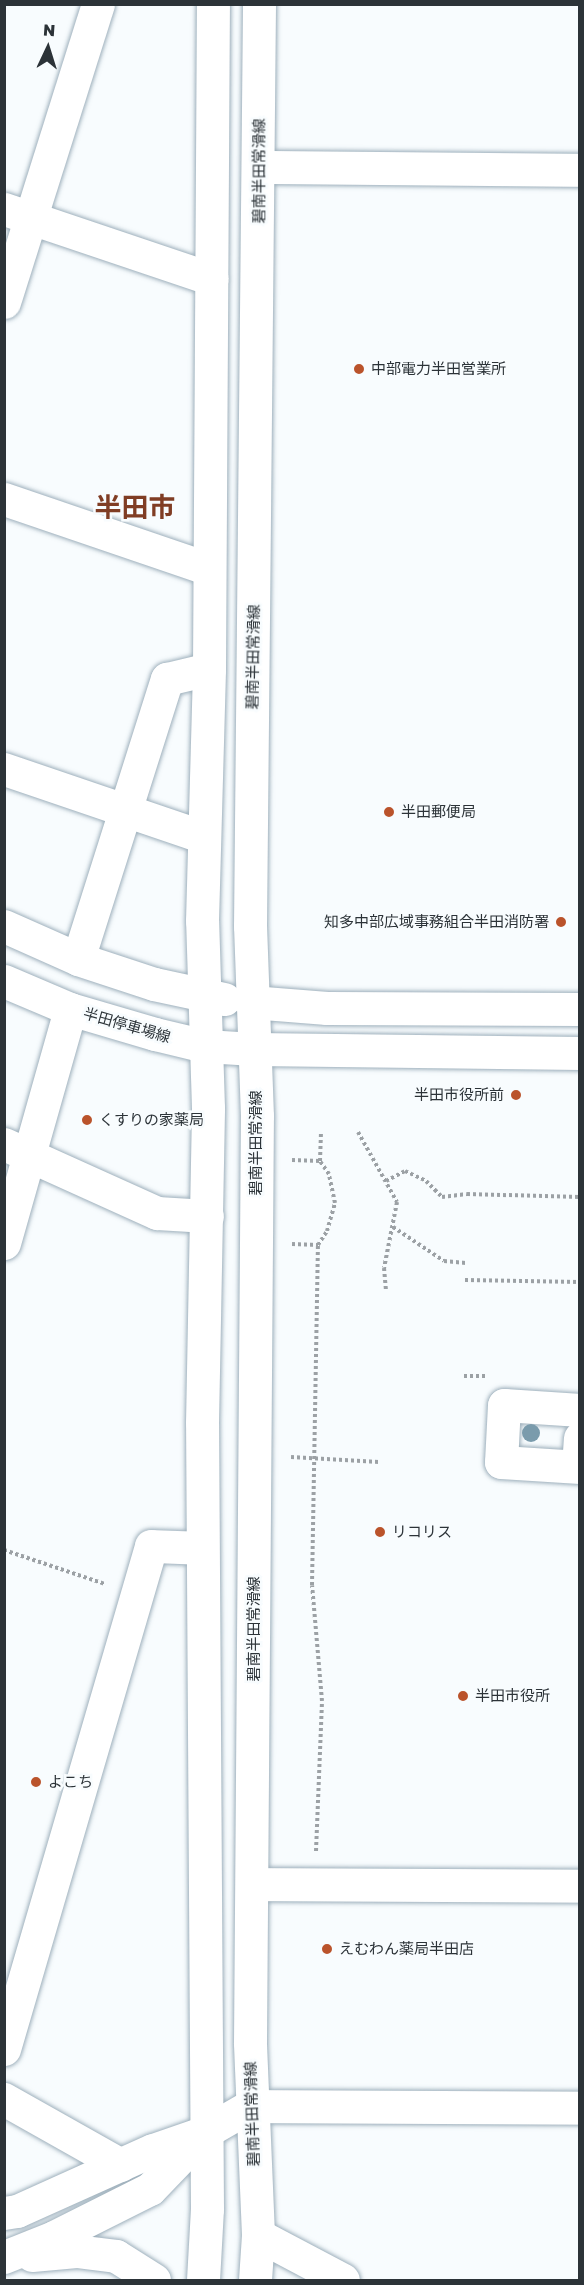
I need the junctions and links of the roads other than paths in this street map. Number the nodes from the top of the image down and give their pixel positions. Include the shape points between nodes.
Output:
1 (98, 4) edge
2 (213, 4) edge
3 (259, 4) edge
4 (260, 167) junction
5 (579, 170) edge
6 (18, 212) edge
7 (212, 279) junction
8 (4, 302) edge
9 (4, 499) edge
10 (207, 568) junction
11 (209, 669) junction
12 (4, 769) edge
13 (123, 810) junction
14 (204, 837) junction
15 (4, 926) edge
16 (78, 959) junction
17 (4, 981) edge
18 (203, 997) junction
19 (251, 1002) junction
20 (70, 1009) junction
21 (579, 1009) edge
22 (205, 1046) junction
23 (254, 1049) junction
24 (579, 1053) edge
25 (17, 1150) edge
26 (207, 1216) junction
27 (4, 1243) edge
28 (579, 1410) edge
29 (579, 1457) edge
30 (202, 1548) junction
31 (252, 1884) junction
32 (579, 1887) edge
33 (4, 2049) edge
34 (4, 2099) edge
35 (250, 2106) junction
36 (579, 2108) edge
37 (205, 2132) junction
38 (121, 2165) junction
39 (4, 2212) edge
40 (258, 2235) junction
41 (4, 2257) edge
42 (154, 2280) edge
43 (203, 2280) edge
44 (255, 2280) edge
45 (343, 2280) edge

1 - 6 main road
2 - 7 main road
3 - 4 main road, 碧南半田常滑線
4 - 5 main road
4 - 19 main road, 碧南半田常滑線
6 - 7 main road
6 - 8 main road
7 - 10 main road
9 - 10 main road
10 - 11 main road
11 - 13 main road via 167,679
11 - 14 main road
12 - 13 main road
13 - 14 main road
13 - 16 main road
14 - 18 main road
15 - 16 main road
16 - 18 main road
17 - 20 main road, 半田停車場線
18 - 19 main road
18 - 22 main road
19 - 21 main road via 327,1008
19 - 23 main road, 碧南半田常滑線
20 - 22 main road, 半田停車場線
20 - 25 main road
22 - 23 main road, 半田停車場線
22 - 26 main road
23 - 24 main road, 半田停車場線
23 - 31 main road, 碧南半田常滑線 via 257,1116
25 - 26 main road via 157,1213
25 - 27 main road
26 - 30 main road
28 - 29 main road via 504,1405 501,1462
30 - 33 main road via 151,1546
30 - 37 main road
31 - 32 main road
31 - 35 main road, 碧南半田常滑線
34 - 38 main road
35 - 36 main road
35 - 37 main road
35 - 40 main road, 碧南半田常滑線
37 - 38 main road
37 - 41 main road via 150,2189
37 - 43 main road
38 - 39 main road via 17,2211
40 - 44 main road, 碧南半田常滑線
40 - 45 main road
41 - 42 main road via 76,2251 116,2256

